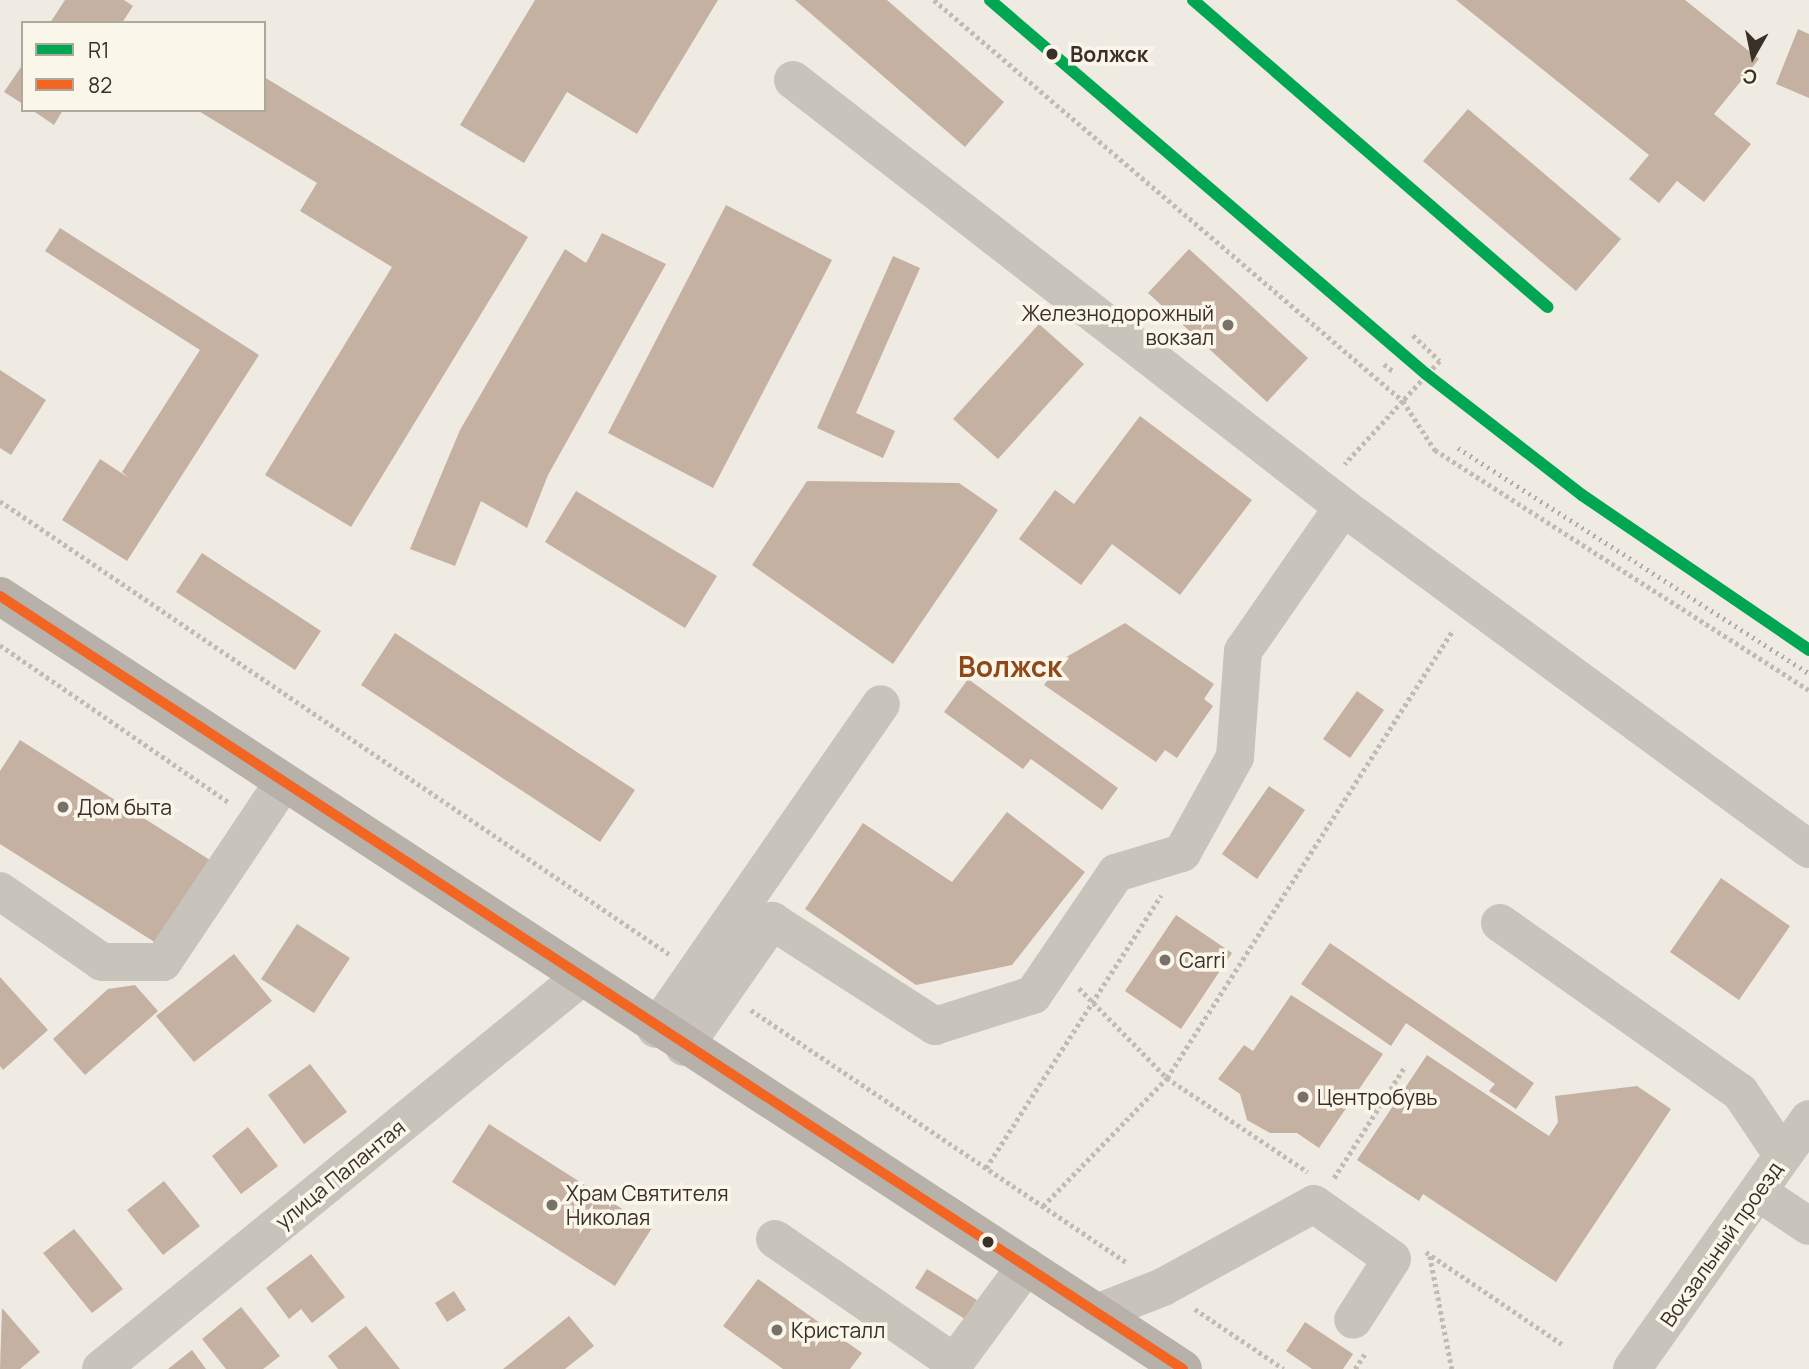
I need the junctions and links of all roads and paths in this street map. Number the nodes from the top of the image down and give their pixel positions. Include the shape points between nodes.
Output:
1 (934, 0) edge
2 (793, 80) dead end
3 (1413, 335) dead end
4 (1384, 364) dead end
5 (1395, 373) dead end
6 (1403, 401) junction
7 (1332, 498) junction
8 (0, 501) edge
9 (0, 596) edge
10 (1445, 617) dead end
11 (0, 645) edge
12 (1809, 690) edge
13 (881, 704) dead end
14 (283, 783) junction
15 (257, 822) junction
16 (1809, 849) edge
17 (1167, 886) dead end
18 (0, 891) edge
19 (1500, 923) dead end
20 (1051, 969) junction
21 (579, 979) junction
22 (711, 983) junction
23 (1091, 996) junction
24 (670, 1038) junction
25 (1405, 1066) dead end
26 (1167, 1078) junction
27 (1809, 1119) edge
28 (1783, 1156) junction
29 (986, 1168) junction
30 (1317, 1178) dead end
31 (1329, 1186) dead end
32 (1758, 1192) junction
33 (1043, 1206) junction
34 (1809, 1226) edge
35 (775, 1238) dead end
36 (1423, 1250) dead end
37 (1430, 1255) junction
38 (1026, 1266) junction
39 (1423, 1266) dead end
40 (1163, 1287) junction
41 (1097, 1313) junction
42 (1361, 1333) joint
43 (1562, 1344) dead end
44 (953, 1366) edge
45 (101, 1369) edge
46 (1183, 1369) edge
47 (1284, 1369) edge
48 (1355, 1369) edge
49 (1452, 1369) edge
50 (1632, 1369) edge

1 - 6 path
2 - 7 street
3 - 6 path via 1440,360
4 - 5 path
6 - 7 path
6 - 12 path via 1435,450
7 - 16 street
7 - 20 street via 1242,651 1235,757 1182,853 1116,873
8 - 22 path
9 - 14 main road
10 - 26 path via 1455,625
11 - 15 path
13 - 22 street
14 - 15 street
14 - 21 main road
15 - 18 street via 163,962 102,962
17 - 23 path
19 - 28 street via 1740,1092
20 - 22 street via 1033,995 935,1026 772,921
20 - 23 path
21 - 24 main road
21 - 45 street, улица Палантая
22 - 24 street
22 - 29 path
23 - 26 path
23 - 29 path
24 - 38 main road
25 - 31 path
26 - 30 path
26 - 33 path
27 - 28 street, Вокзальный проезд
28 - 32 street, Вокзальный проезд
29 - 33 path
32 - 34 street
32 - 50 street, Вокзальный проезд
33 - 40 path
35 - 44 street
36 - 37 path
37 - 39 path
37 - 43 path
37 - 49 path
38 - 41 main road
38 - 44 street
40 - 41 street
40 - 42 street via 1314,1204 1392,1259
40 - 47 path
41 - 46 main road
42 - 48 path

